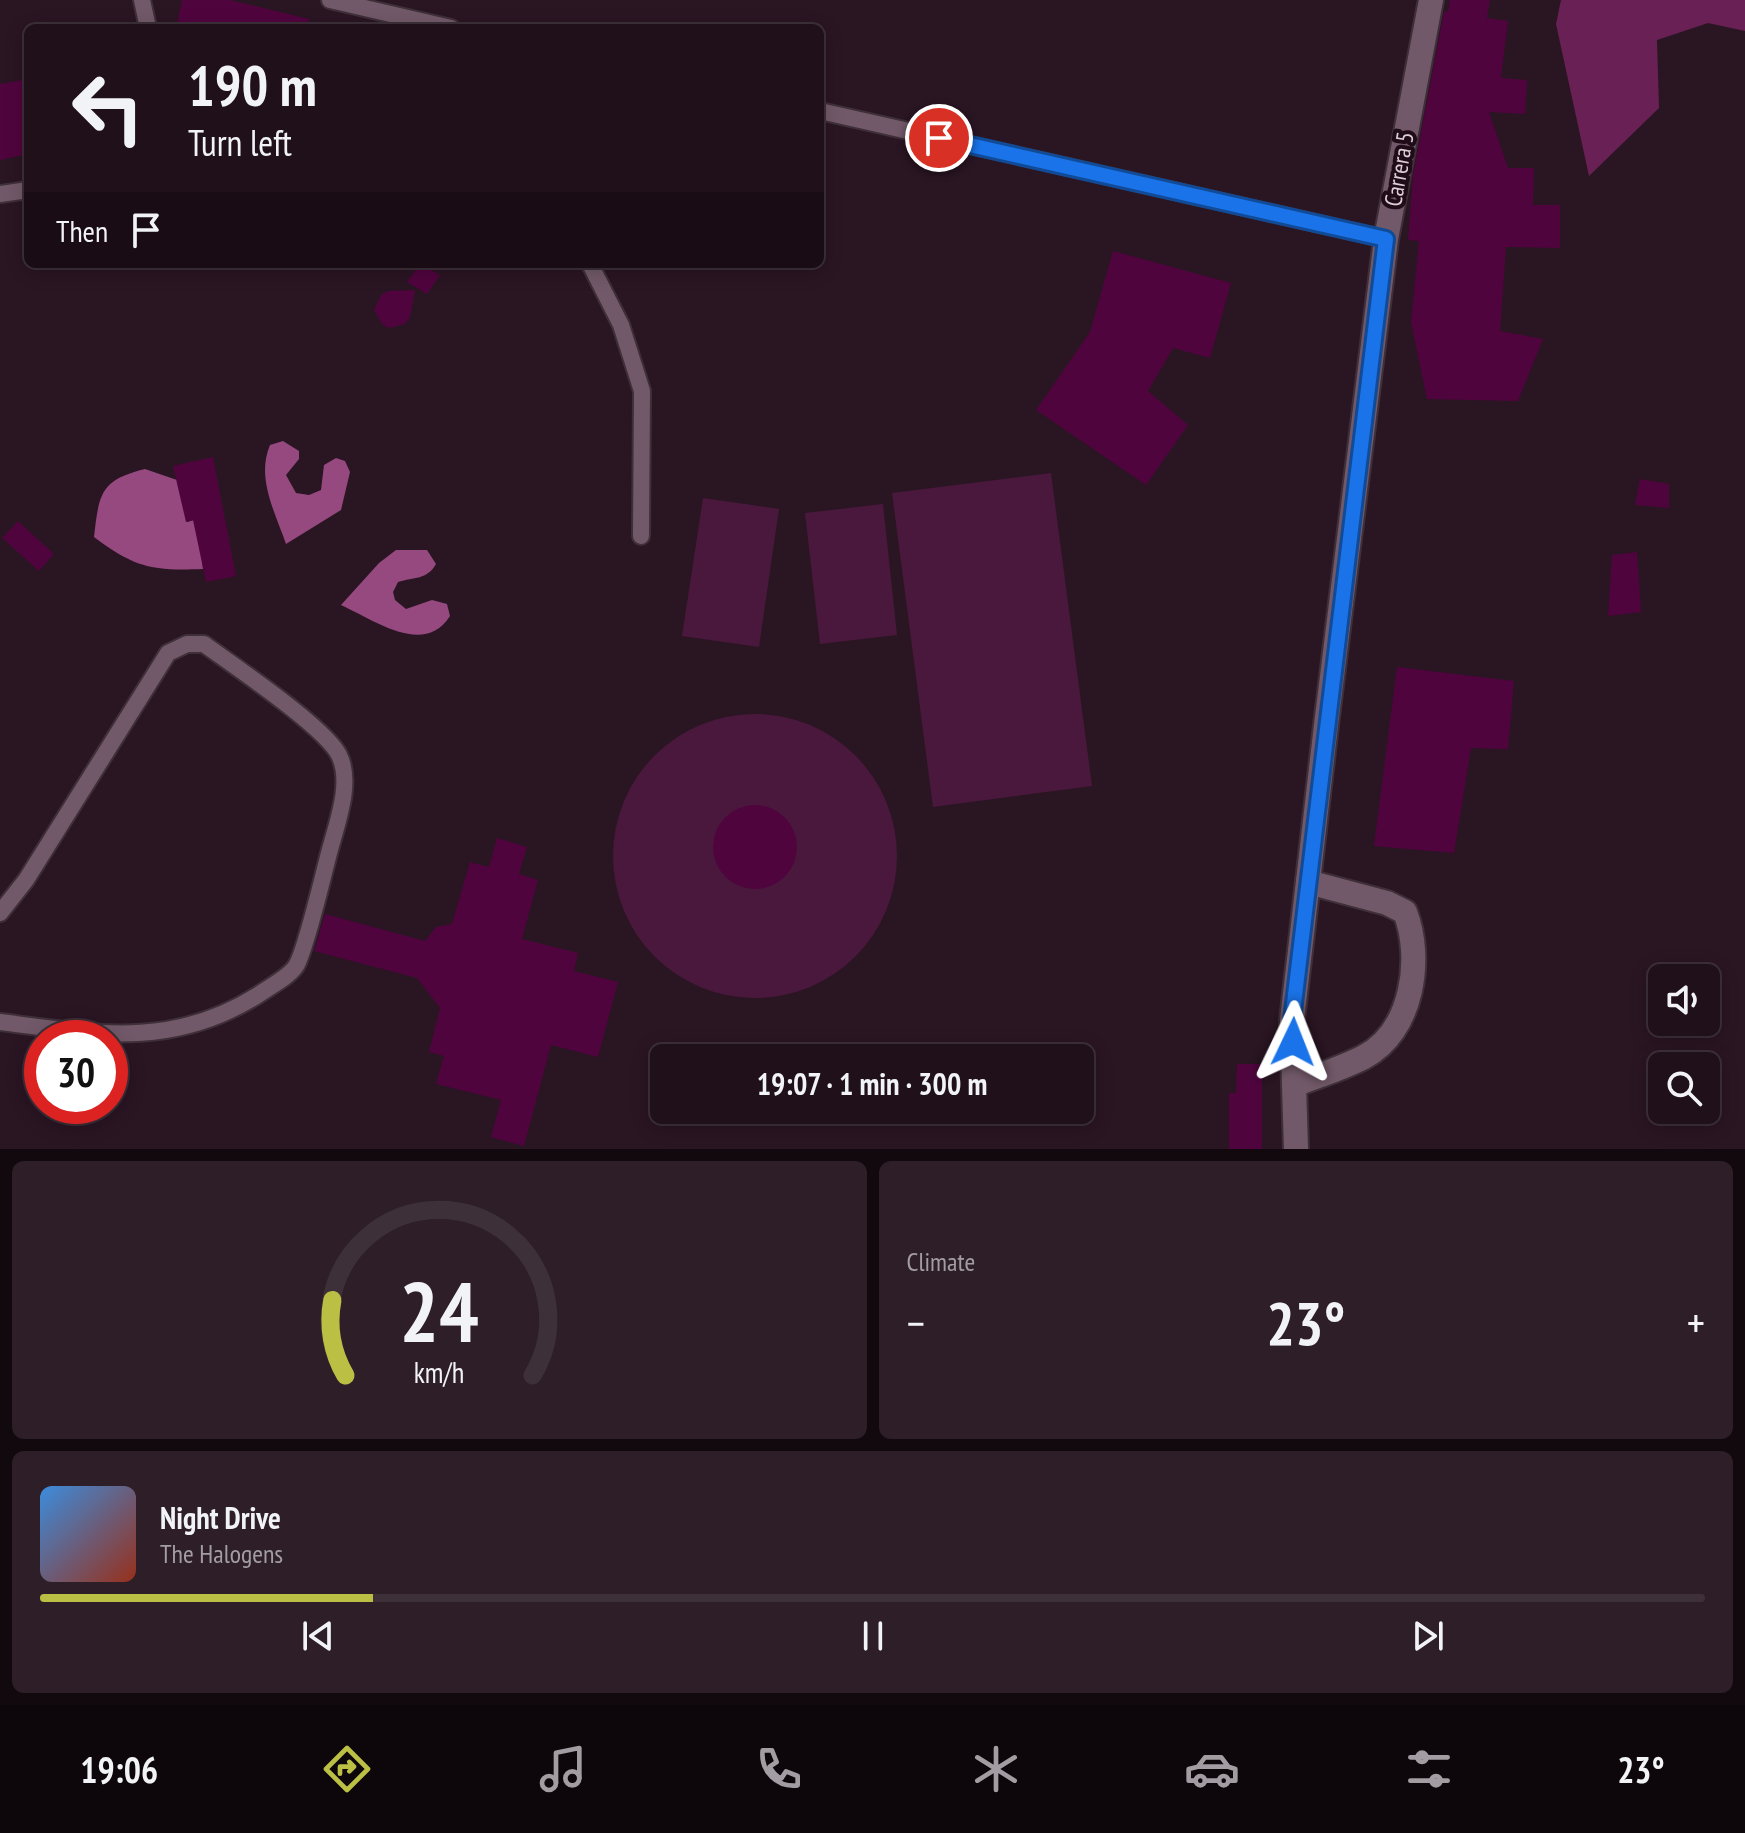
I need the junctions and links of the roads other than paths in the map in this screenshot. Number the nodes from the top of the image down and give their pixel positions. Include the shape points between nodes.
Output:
1 (142, 0) edge
2 (330, 0) edge
3 (1431, 0) edge
4 (147, 24) edge
5 (434, 24) edge
6 (824, 112) edge
7 (24, 191) edge
8 (0, 194) edge
9 (1386, 239) junction
10 (592, 268) edge
11 (641, 536) dead end
12 (1308, 882) junction
13 (0, 913) edge
14 (0, 1022) edge
15 (1294, 1085) junction
16 (1296, 1149) edge

1 - 4 lane
2 - 5 lane
3 - 9 street, Carrera 5
6 - 9 lane
7 - 8 lane
9 - 12 street, Carrera 5
10 - 11 lane via 621,325 642,391
12 - 15 street, Carrera 5 via 1292,1020
12 - 15 street via 1405,912 1415,957 1410,999 1385,1040 1367,1056
13 - 14 lane via 168,653 177,648 204,644 324,736 339,756 345,778 326,866 296,966 270,987 217,1016 164,1032 108,1036
15 - 16 street, Carrera 5

